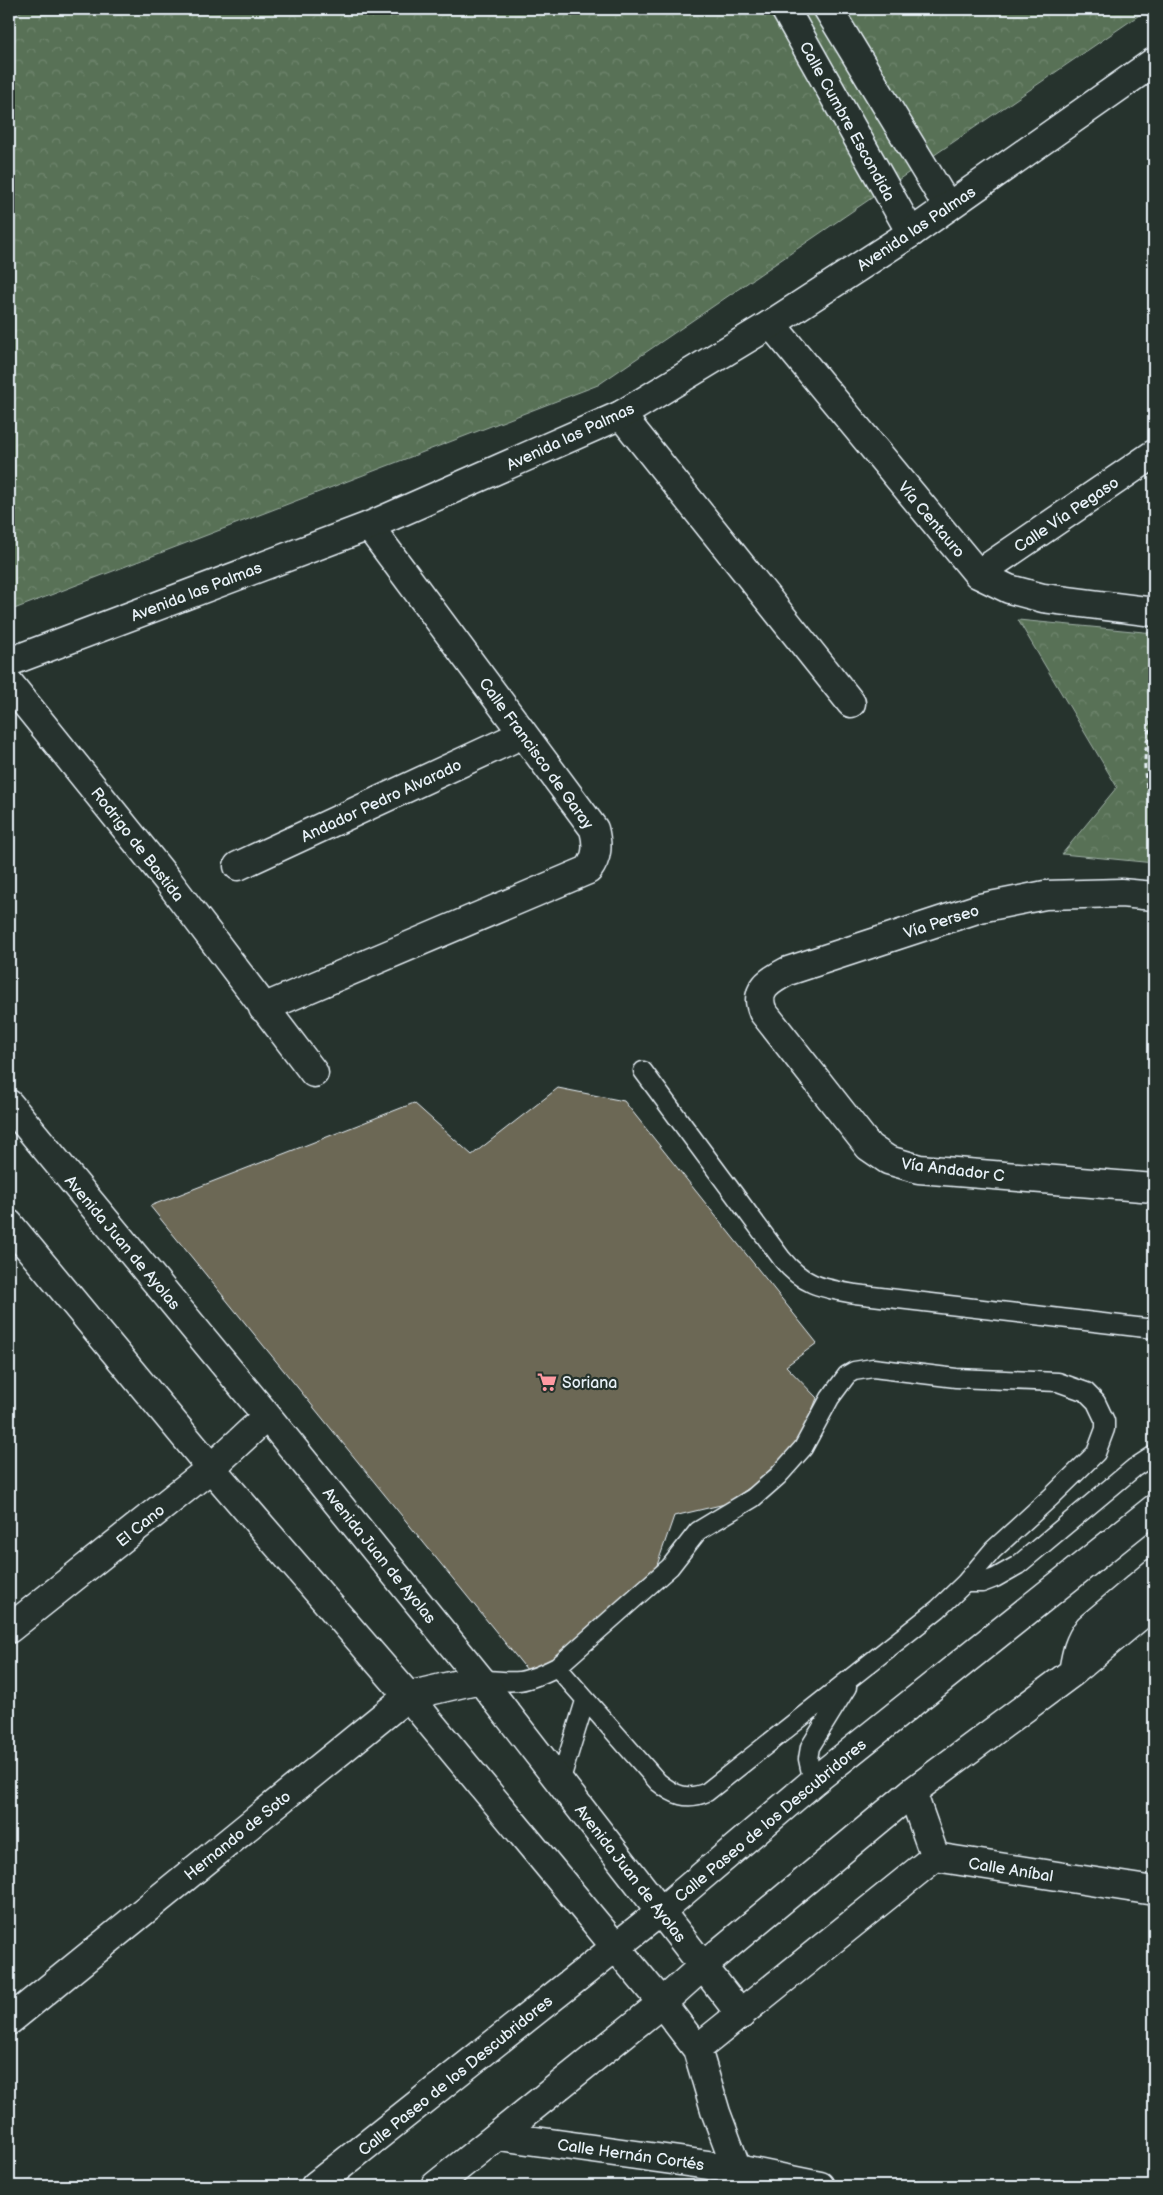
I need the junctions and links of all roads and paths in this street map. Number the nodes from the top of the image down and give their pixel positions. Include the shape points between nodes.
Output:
1 (785, 9) edge
2 (828, 9) edge
3 (1154, 62) edge
4 (948, 207) junction
5 (911, 233) junction
6 (771, 324) junction
7 (621, 415) junction
8 (1154, 454) edge
9 (369, 526) junction
10 (978, 574) junction
11 (1154, 612) edge
12 (9, 662) edge
13 (9, 683) edge
14 (851, 703) dead end
15 (1154, 711) edge
16 (523, 734) junction
17 (1154, 808) edge
18 (238, 866) dead end
19 (1154, 896) edge
20 (264, 1008) junction
21 (763, 1012) joint
22 (643, 1071) dead end
23 (314, 1074) dead end
24 (9, 1104) edge
25 (1154, 1188) edge
26 (13, 1239) edge
27 (1154, 1329) edge
28 (267, 1416) junction
29 (1154, 1455) edge
30 (211, 1468) junction
31 (1154, 1509) edge
32 (1154, 1573) edge
33 (965, 1583) junction
34 (1154, 1604) edge
35 (9, 1629) edge
36 (557, 1667) junction
37 (1074, 1672) junction
38 (852, 1678) junction
39 (480, 1679) junction
40 (408, 1696) junction
41 (585, 1701) junction
42 (560, 1782) junction
43 (813, 1782) junction
44 (912, 1792) junction
45 (935, 1858) junction
46 (1154, 1891) edge
47 (661, 1911) junction
48 (616, 1946) junction
49 (703, 1966) junction
50 (662, 2003) junction
51 (741, 2014) junction
52 (9, 2021) edge
53 (696, 2049) junction
54 (499, 2136) junction
55 (737, 2169) junction
56 (315, 2186) edge
57 (435, 2186) edge
58 (820, 2186) edge

1 - 5 street, Calle Cumbre Escondida
2 - 4 street
3 - 4 street, Avenida las Palmas
4 - 5 street, Avenida las Palmas
5 - 6 street, Avenida las Palmas
6 - 7 street, Avenida las Palmas
6 - 10 street, Vía Centauro
7 - 9 street, Avenida las Palmas
7 - 14 street
8 - 10 street, Calle Vía Pegaso
9 - 12 street, Avenida las Palmas
9 - 16 street, Calle Francisco de Garay
10 - 11 street, Vía Centauro via 1009,589 1043,598
13 - 20 street, Rodrigo de Bastida via 169,882
15 - 17 path via 1145,744 1144,771
16 - 18 street, Andador Pedro Alvarado
16 - 20 street, Calle Francisco de Garay via 594,829 597,851 588,870
19 - 21 street, Vía Perseo via 1121,893 1045,895 980,908 771,980 762,988
20 - 23 street, Rodrigo de Bastida
21 - 25 street, Vía Andador C via 869,1147 888,1160 919,1169
22 - 27 lane via 782,1259 813,1286 855,1294
24 - 28 street, Avenida Juan de Ayolas
26 - 30 street
28 - 30 street, El Cano
28 - 39 street, Avenida Juan de Ayolas
29 - 33 lane via 1018,1565 982,1583
30 - 35 street, El Cano
30 - 40 street
31 - 43 street, Calle Paseo de los Descubridores
32 - 37 street via 1082,1637
33 - 36 lane via 993,1550 1096,1453 1105,1430 1102,1412 1086,1392 1058,1382 956,1378 860,1369 841,1382 802,1448 778,1476 753,1498 698,1531 670,1567
33 - 38 lane via 938,1609
34 - 37 street
36 - 39 lane via 522,1682
36 - 41 lane
37 - 44 street
38 - 41 lane via 707,1792 691,1797 672,1793 658,1782
38 - 43 lane via 810,1747 808,1759
39 - 40 street, Hernando de Soto
39 - 42 street, Avenida Juan de Ayolas
40 - 48 street
40 - 52 street, Hernando de Soto
41 - 42 lane
42 - 47 street, Avenida Juan de Ayolas
43 - 47 street, Calle Paseo de los Descubridores
44 - 45 street
44 - 49 street
45 - 46 street, Calle Aníbal
45 - 51 street
47 - 48 street, Calle Paseo de los Descubridores
47 - 49 street, Avenida Juan de Ayolas
48 - 50 street
48 - 56 street, Calle Paseo de los Descubridores
49 - 50 street
49 - 51 street, Avenida Juan de Ayolas
50 - 53 street
50 - 54 street
51 - 53 street
53 - 55 street
54 - 55 street, Calle Hernán Cortés
54 - 57 street
55 - 58 street, Calle Hernán Cortés

